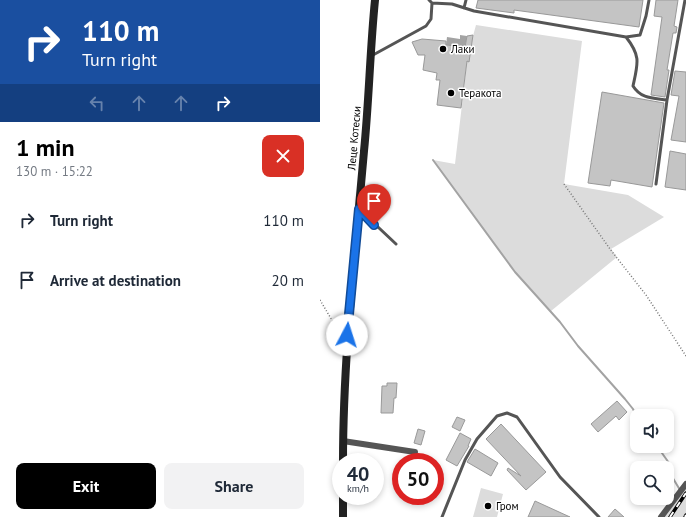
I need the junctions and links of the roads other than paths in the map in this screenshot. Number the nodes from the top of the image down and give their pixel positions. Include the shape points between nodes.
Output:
1 (375, 0) edge
2 (466, 0) edge
3 (649, 0) edge
4 (685, 0) edge
5 (431, 1) edge
6 (464, 8) junction
7 (626, 37) junction
8 (372, 56) junction
9 (667, 100) junction
10 (656, 184) dead end
11 (359, 209) junction
12 (396, 244) dead end
13 (343, 441) junction
14 (415, 452) dead end
15 (343, 453) edge
16 (686, 484) edge
17 (343, 505) edge
18 (343, 517) edge
19 (442, 517) edge
20 (599, 517) edge
21 (661, 517) edge

1 - 8 main road, Леце Котески
2 - 6 lane
3 - 7 lane via 640,35
4 - 9 lane
5 - 6 lane
5 - 8 lane via 431,19 426,26
6 - 7 lane
7 - 9 lane via 634,48 638,63 633,86 638,93 648,98
8 - 11 main road, Леце Котески
9 - 10 lane
11 - 12 lane
11 - 13 main road, Леце Котески via 347,335
13 - 14 street
13 - 15 main road, Леце Котески
16 - 21 street
17 - 18 main road
19 - 20 lane via 465,460 477,440 497,416 507,413 517,417 560,477

